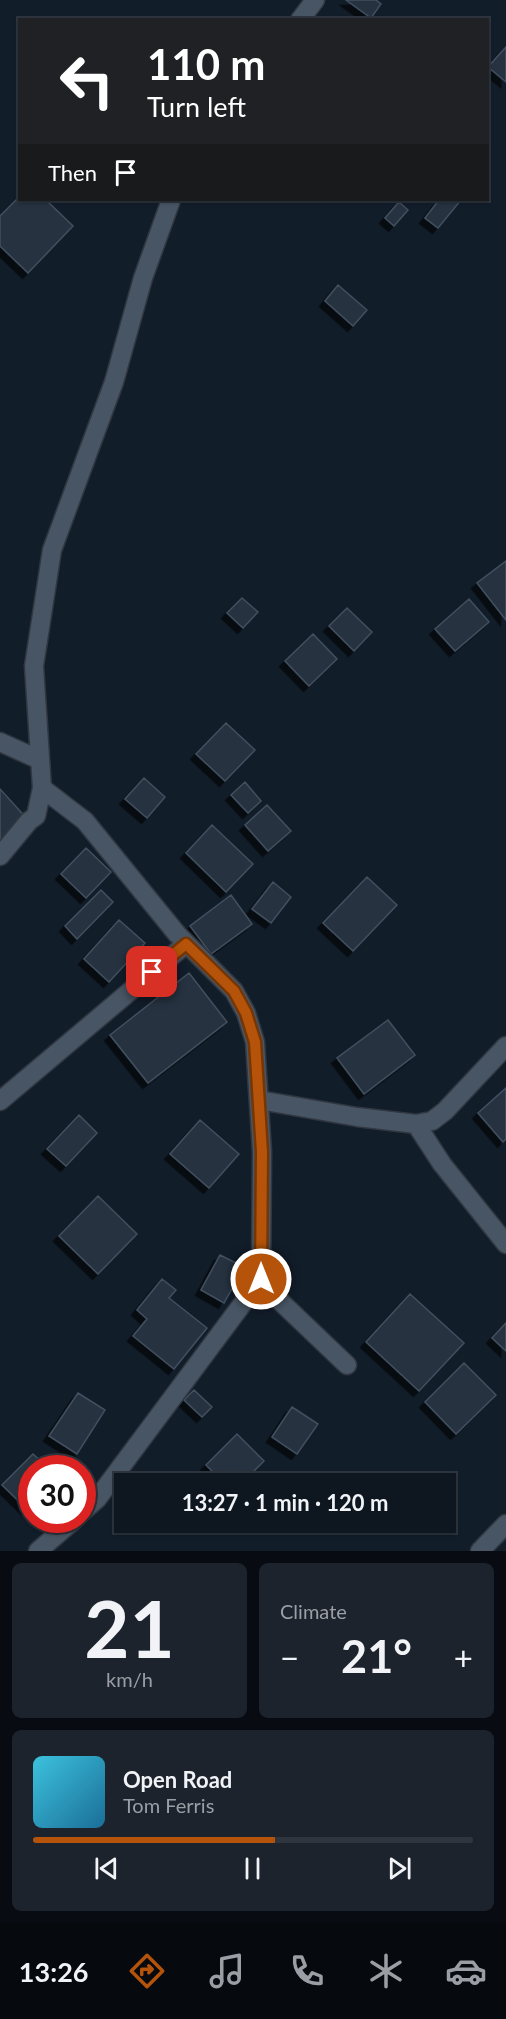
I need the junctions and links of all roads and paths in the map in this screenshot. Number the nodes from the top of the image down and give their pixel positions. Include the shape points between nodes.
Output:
1 (315, 0) edge
2 (302, 18) edge
3 (171, 201) edge
4 (0, 742) edge
5 (40, 760) junction
6 (42, 788) junction
7 (0, 856) edge
8 (186, 944) junction
9 (506, 1046) edge
10 (259, 1100) junction
11 (0, 1101) edge
12 (416, 1124) junction
13 (506, 1244) edge
14 (261, 1279) junction
15 (347, 1365) dead end
16 (96, 1500) edge
17 (506, 1524) edge
18 (59, 1533) edge
19 (38, 1551) edge
20 (480, 1551) edge

1 - 2 street
3 - 5 street via 143,278 114,382 52,550 34,666
4 - 5 street
5 - 6 street
6 - 7 street via 36,816
6 - 8 street via 85,821
8 - 10 street via 234,991 246,1013 255,1042
8 - 11 street
9 - 12 street via 446,1111 432,1121
10 - 12 street
10 - 14 street
12 - 13 street via 441,1164
14 - 15 street
14 - 16 street
17 - 20 street
18 - 19 street

